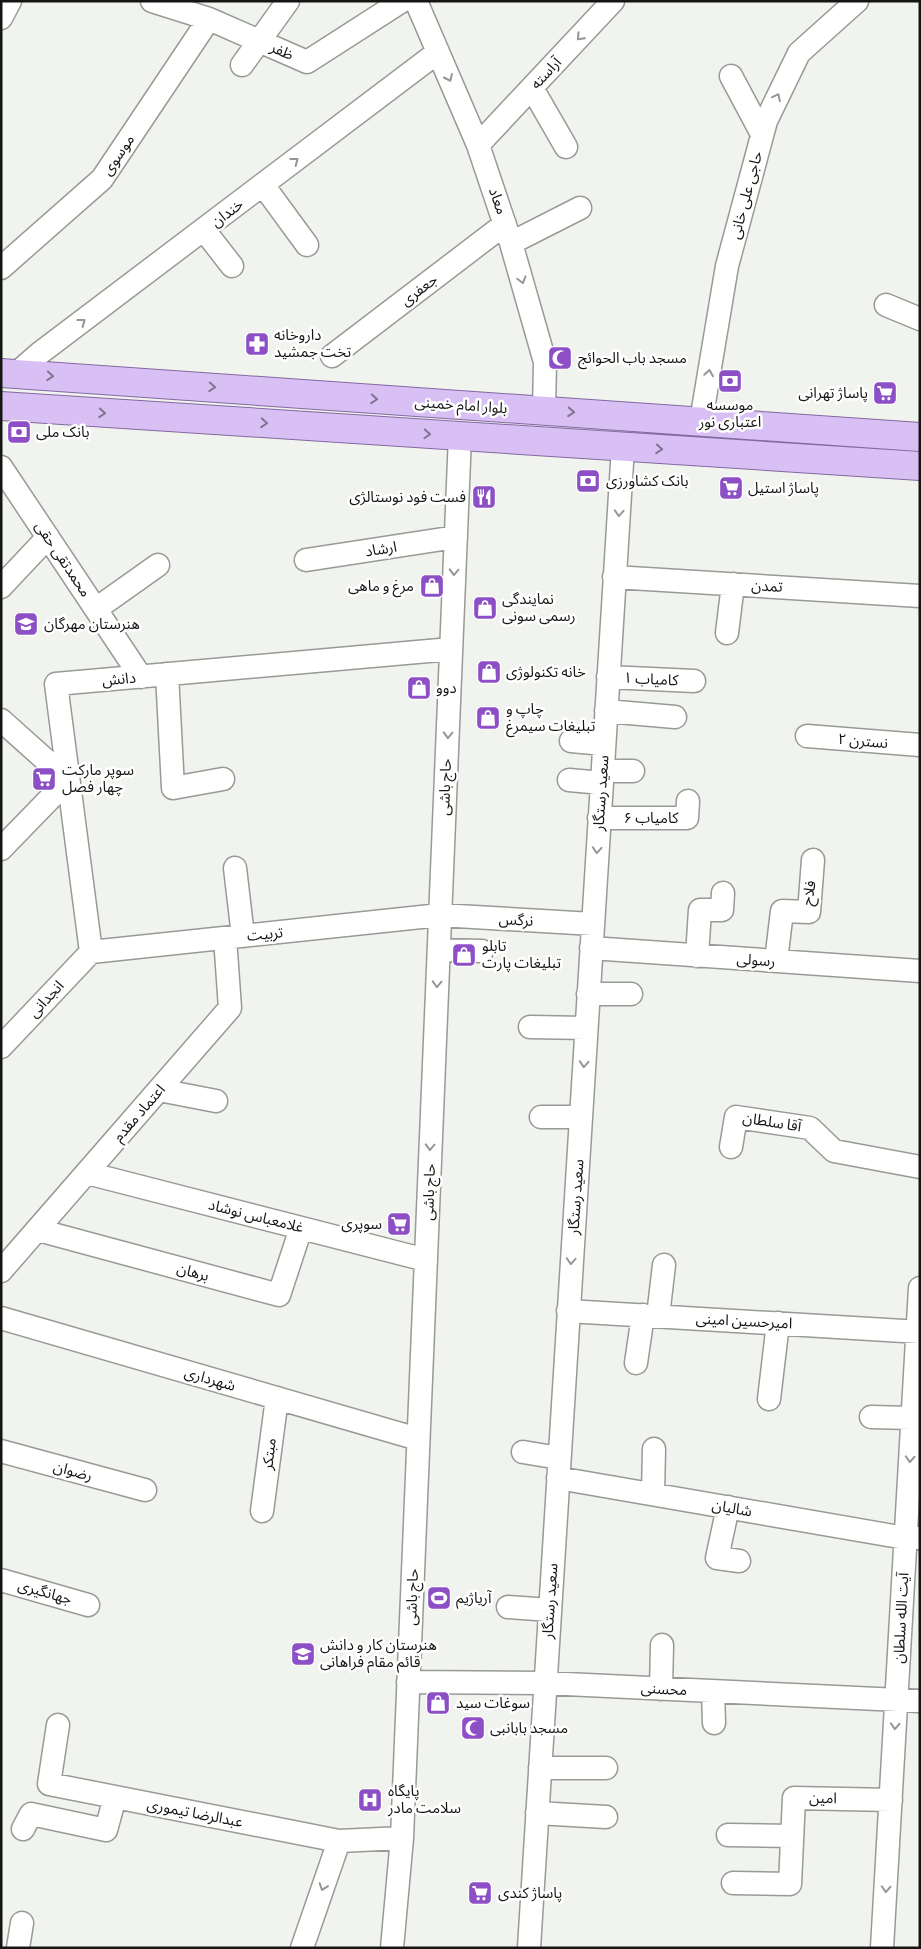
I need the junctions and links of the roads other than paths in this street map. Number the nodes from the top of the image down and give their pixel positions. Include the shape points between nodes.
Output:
1 (10, 1) edge
2 (152, 1) edge
3 (288, 1) edge
4 (402, 1) edge
5 (416, 1) edge
6 (613, 1) edge
7 (857, 1) edge
8 (1, 18) edge
9 (209, 19) junction
10 (260, 41) junction
11 (438, 52) junction
12 (242, 65) dead end
13 (731, 76) dead end
14 (532, 88) junction
15 (762, 134) junction
16 (478, 145) junction
17 (566, 147) dead end
18 (263, 185) junction
19 (580, 208) dead end
20 (204, 230) junction
21 (508, 234) junction
22 (307, 245) dead end
23 (232, 266) dead end
24 (1, 268) edge
25 (886, 305) dead end
26 (920, 319) edge
27 (332, 356) dead end
28 (9, 373) edge
29 (1, 406) edge
30 (544, 410) junction
31 (701, 421) junction
32 (460, 436) junction
33 (920, 436) edge
34 (623, 447) junction
35 (920, 466) edge
36 (1, 467) edge
37 (48, 537) junction
38 (456, 537) junction
39 (306, 560) dead end
40 (158, 565) dead end
41 (614, 577) junction
42 (733, 584) junction
43 (1, 587) edge
44 (920, 596) edge
45 (96, 609) junction
46 (727, 633) dead end
47 (451, 649) junction
48 (167, 674) junction
49 (141, 677) junction
50 (608, 677) junction
51 (694, 681) dead end
52 (606, 711) junction
53 (675, 717) dead end
54 (1, 720) edge
55 (807, 736) dead end
56 (571, 741) dead end
57 (604, 744) junction
58 (920, 745) edge
59 (633, 772) dead end
60 (602, 777) junction
61 (223, 779) dead end
62 (68, 780) junction
63 (569, 780) dead end
64 (688, 802) dead end
65 (599, 818) junction
66 (1, 849) edge
67 (813, 860) dead end
68 (235, 868) dead end
69 (723, 893) dead end
70 (440, 915) junction
71 (593, 924) junction
72 (234, 937) junction
73 (592, 948) junction
74 (439, 950) junction
75 (482, 951) dead end
76 (91, 952) junction
77 (697, 956) junction
78 (776, 961) junction
79 (920, 971) edge
80 (588, 994) junction
81 (631, 994) dead end
82 (530, 1027) dead end
83 (586, 1028) junction
84 (1, 1047) edge
85 (159, 1090) junction
86 (216, 1101) dead end
87 (541, 1117) dead end
88 (581, 1117) junction
89 (731, 1147) dead end
90 (920, 1167) edge
91 (87, 1173) junction
92 (301, 1228) junction
93 (38, 1230) junction
94 (426, 1260) junction
95 (664, 1265) dead end
96 (1, 1271) edge
97 (920, 1288) edge
98 (568, 1311) junction
99 (651, 1316) junction
100 (1, 1318) edge
101 (778, 1323) junction
102 (919, 1332) edge
103 (636, 1363) dead end
104 (277, 1398) junction
105 (769, 1400) dead end
106 (870, 1417) dead end
107 (912, 1418) junction
108 (418, 1439) junction
109 (654, 1449) dead end
110 (1, 1452) edge
111 (523, 1452) dead end
112 (558, 1468) junction
113 (145, 1490) dead end
114 (653, 1494) junction
115 (728, 1507) junction
116 (262, 1511) dead end
117 (913, 1538) edge
118 (739, 1561) dead end
119 (1, 1580) edge
120 (88, 1605) dead end
121 (508, 1607) dead end
122 (550, 1610) junction
123 (662, 1645) dead end
124 (408, 1682) junction
125 (545, 1683) junction
126 (661, 1689) junction
127 (713, 1692) junction
128 (896, 1700) junction
129 (920, 1701) edge
130 (714, 1723) dead end
131 (58, 1725) dead end
132 (540, 1768) junction
133 (606, 1768) dead end
134 (115, 1797) junction
135 (891, 1800) junction
136 (537, 1813) junction
137 (606, 1817) dead end
138 (23, 1829) dead end
139 (728, 1835) dead end
140 (792, 1836) junction
141 (402, 1838) junction
142 (339, 1841) junction
143 (733, 1883) dead end
144 (22, 1923) dead end
145 (18, 1948) edge
146 (302, 1948) edge
147 (392, 1948) edge
148 (528, 1948) edge
149 (882, 1948) edge

1 - 8 street
2 - 9 street, ظفر
3 - 10 street
4 - 10 street, ظفر via 307,62
5 - 11 street, معاد
6 -> 14 street, آراسته
15 -> 7 street, حاجی علی خانی via 799,53
9 - 10 street, ظفر
9 - 24 street, موسوی via 102,179
10 - 12 street
11 -> 16 street, معاد
18 -> 11 street, خندان
13 - 15 street
14 - 16 street, آراسته
14 - 17 street
31 -> 15 street, حاجی علی خانی via 727,266
16 - 21 street, معاد
18 - 20 street, خندان
18 - 22 street
19 - 21 street, جعفری
20 - 23 street
28 -> 20 street, خندان
21 - 27 street, جعفری
21 -> 30 street, معاد via 545,362
25 - 26 street
28 -> 30 main road, بلوار امام خمینی
29 -> 32 main road, بلوار امام خمینی
30 -> 31 main road, بلوار امام خمینی
31 - 33 main road, بلوار امام خمینی
32 - 34 main road, بلوار امام خمینی
32 - 38 street, حاج باشی
34 -> 35 main road, بلوار امام خمینی
34 -> 41 street, سعید رستگار
36 - 37 street, محمدتقی حقی
37 - 43 street
37 - 45 street, محمدتقی حقی
38 - 39 street, ارشاد
38 -> 47 street, حاج باشی
40 - 45 street
41 - 42 street, تمدن
41 - 50 street, سعید رستگار
42 - 44 street, تمدن
42 - 46 street
45 - 49 street, محمدتقی حقی
47 - 48 street, دانش
47 -> 70 street, حاج باشی
48 - 49 street, دانش
48 - 61 street via 173,788
49 - 62 street, دانش via 56,684
50 - 51 street, کامیاب ۱
50 - 52 street, سعید رستگار
52 - 53 street
52 - 57 street, سعید رستگار
54 - 62 street
55 - 58 street, نسترن ۲
56 - 57 street
57 - 60 street, سعید رستگار
59 - 60 street
60 - 63 street
60 - 65 street, سعید رستگار
62 - 66 street
62 - 76 street, دانش
64 - 65 street, کامیاب ۶ via 687,818
65 -> 71 street, سعید رستگار
67 - 78 street, فلاح via 809,912 782,910
68 - 72 street, اعتماد مقدم
69 - 77 street via 722,910 700,910
70 - 71 street, نرگس
70 - 72 street, تربیت
70 - 74 street, حاج باشی
71 - 73 street, سعید رستگار
72 - 76 street, تربیت
72 - 85 street, اعتماد مقدم via 230,1008
73 - 77 street, رسولی
73 - 80 street, سعید رستگار
74 - 75 street
74 -> 94 street, حاج باشی
76 - 84 street, انجدانی
77 - 78 street, رسولی
78 - 79 street, رسولی
80 - 81 street
80 - 83 street, سعید رستگار
82 - 83 street
83 -> 88 street, سعید رستگار
85 - 86 street
85 - 91 street, اعتماد مقدم
87 - 88 street
88 -> 98 street, سعید رستگار
89 - 90 street, آقا سلطان via 736,1116 810,1128 834,1151
91 - 92 street, غلامعباس نوشاد
91 - 93 street, اعتماد مقدم
92 - 93 street, برهان via 279,1296
92 - 94 street, غلامعباس نوشاد
93 - 96 street, اعتماد مقدم
94 - 108 street, حاج باشی
95 - 99 street
97 - 102 street, آیت الله سلطان
98 - 99 street, امیرحسین امینی
98 - 112 street, سعید رستگار
99 - 101 street, امیرحسین امینی
99 - 103 street
100 - 104 street, شهرداری
101 - 102 street, امیرحسین امینی
101 - 105 street
102 - 107 street, آیت الله سلطان
104 - 108 street, شهرداری
104 - 116 street, مبتکر
106 - 107 street
107 -> 117 street, آیت الله سلطان
108 - 124 street, حاج باشی
109 - 114 street
110 - 113 street, رضوان
111 - 112 street, شالیان
112 - 114 street, شالیان
112 - 122 street, سعید رستگار
114 - 115 street, شالیان
115 - 117 street, شالیان
115 - 118 street via 717,1558
117 - 128 street, آیت الله سلطان
119 - 120 street, جهانگیری
121 - 122 street
122 - 125 street, سعید رستگار
123 - 126 street
124 - 125 street, محسنی
124 - 141 street, حاج باشی
125 - 126 street, محسنی
125 - 132 street, سعید رستگار
126 - 127 street, محسنی
127 - 128 street, محسنی
127 - 130 street
128 - 129 street, محسنی
128 -> 135 street, آیت الله سلطان
131 - 134 street, عبدالرضا تیموری via 49,1784
132 - 133 street
132 - 136 street, سعید رستگار
134 - 138 street via 106,1830 31,1814
134 - 142 street, عبدالرضا تیموری
135 - 140 street, امین via 794,1798
135 -> 149 street, آیت الله سلطان
136 - 137 street
136 - 148 street, سعید رستگار
139 - 140 street
140 - 143 street, امین via 790,1884
141 - 142 street, عبدالرضا تیموری
141 - 147 street, حاج باشی
142 -> 146 street
144 - 145 street

